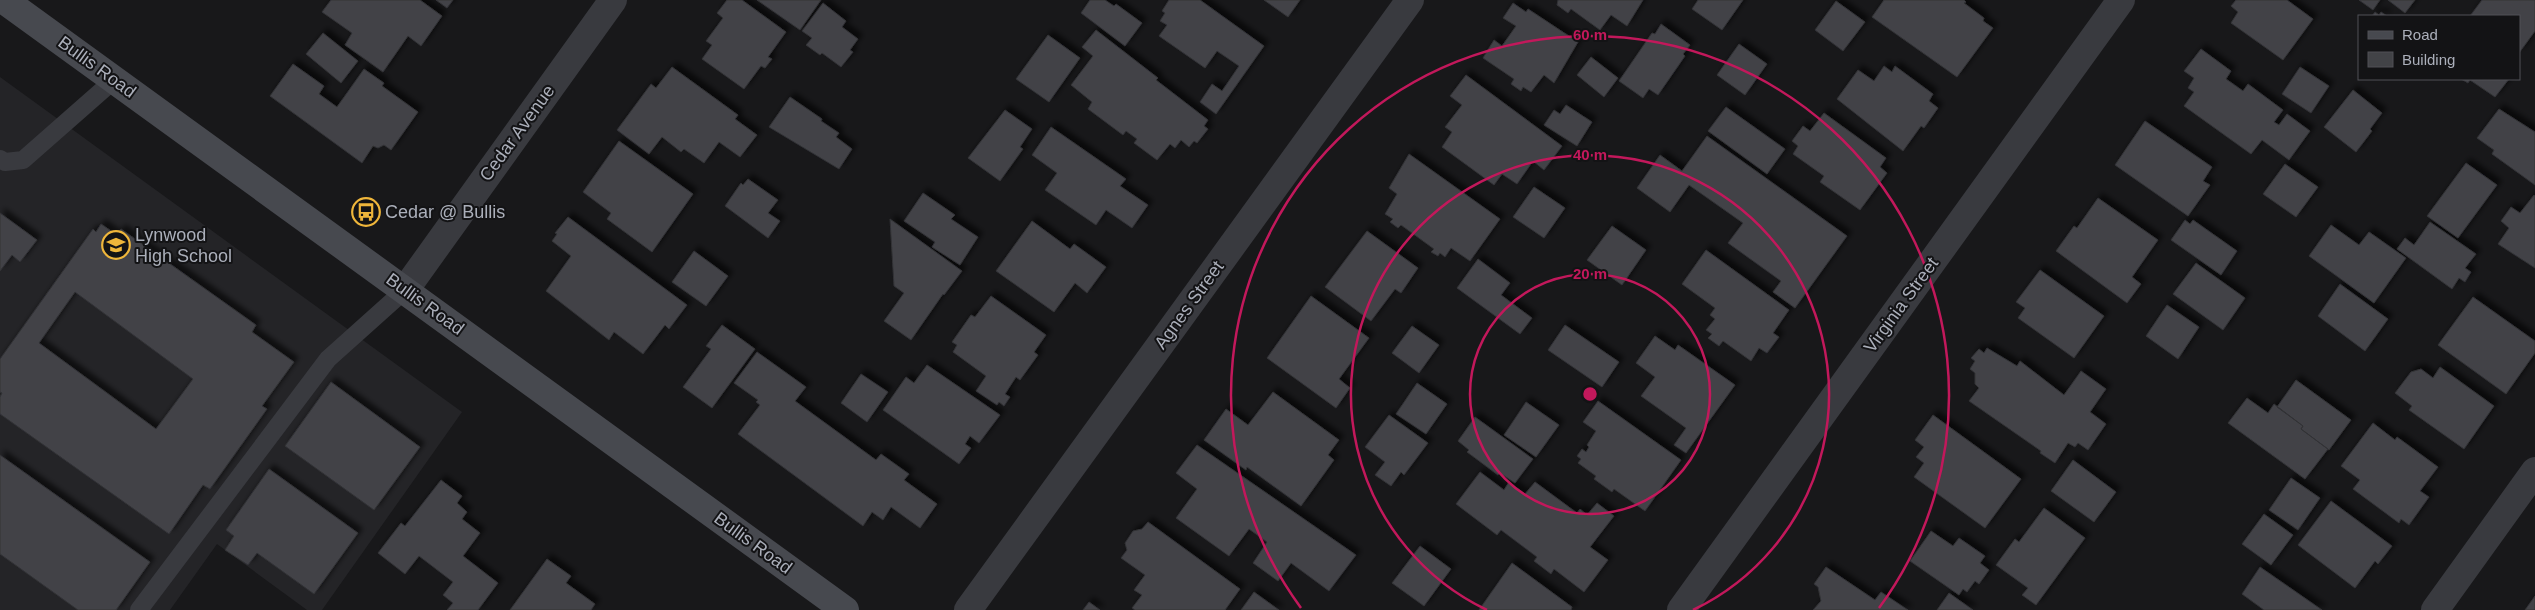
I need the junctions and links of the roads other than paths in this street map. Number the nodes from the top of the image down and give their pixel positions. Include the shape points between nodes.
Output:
1 (4, 0) edge
2 (613, 0) edge
3 (1410, 0) edge
4 (2121, 0) edge
5 (114, 80) junction
6 (0, 159) edge
7 (405, 290) junction
8 (2535, 472) edge
9 (139, 610) edge
10 (845, 610) edge
11 (968, 610) edge
12 (1681, 610) edge
13 (2435, 610) edge

1 - 5 street, Bullis Road
2 - 7 street, Cedar Avenue
3 - 11 street, Agnes Street
4 - 12 street, Virginia Street
5 - 6 lane via 23,160 5,162
5 - 7 street, Bullis Road
7 - 9 lane via 328,359
7 - 10 street, Bullis Road
8 - 13 street

